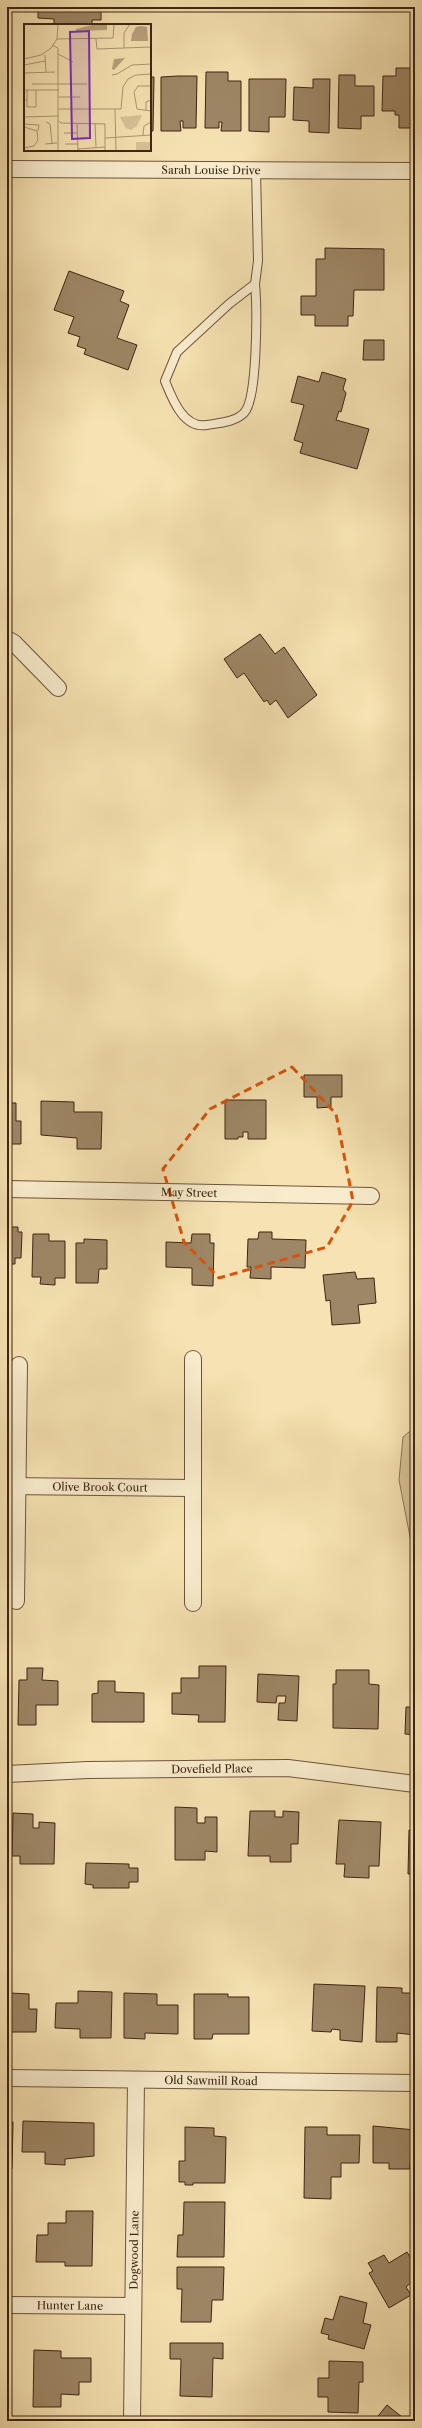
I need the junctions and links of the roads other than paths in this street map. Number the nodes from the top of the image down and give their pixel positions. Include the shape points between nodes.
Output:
1 (7, 169) edge
2 (256, 170) junction
3 (415, 171) edge
4 (255, 284) junction
5 (7, 639) edge
6 (58, 688) dead end
7 (7, 1189) edge
8 (371, 1196) dead end
9 (193, 1359) dead end
10 (19, 1365) dead end
11 (12, 1486) edge
12 (193, 1488) junction
13 (16, 1601) dead end
14 (193, 1603) dead end
15 (7, 1774) edge
16 (415, 1784) edge
17 (7, 2078) edge
18 (136, 2080) junction
19 (415, 2083) edge
20 (7, 2305) edge
21 (133, 2306) junction
22 (132, 2421) edge

1 - 2 street, Sarah Louise Drive
2 - 3 street, Sarah Louise Drive
2 - 4 lane via 258,261
4 - 4 lane via 229,304 177,352 165,381 174,405 185,418 203,426 229,422 244,413 251,395 258,318
5 - 6 street
7 - 8 street, May Street
9 - 12 street
10 - 11 street
11 - 12 street, Olive Brook Court
11 - 13 street
12 - 14 street
15 - 16 street, Dovefield Place via 88,1770 288,1768
17 - 18 street, Old Sawmill Road
18 - 19 street, Old Sawmill Road
18 - 21 street, Dogwood Lane
20 - 21 street, Hunter Lane
21 - 22 street, Dogwood Lane

